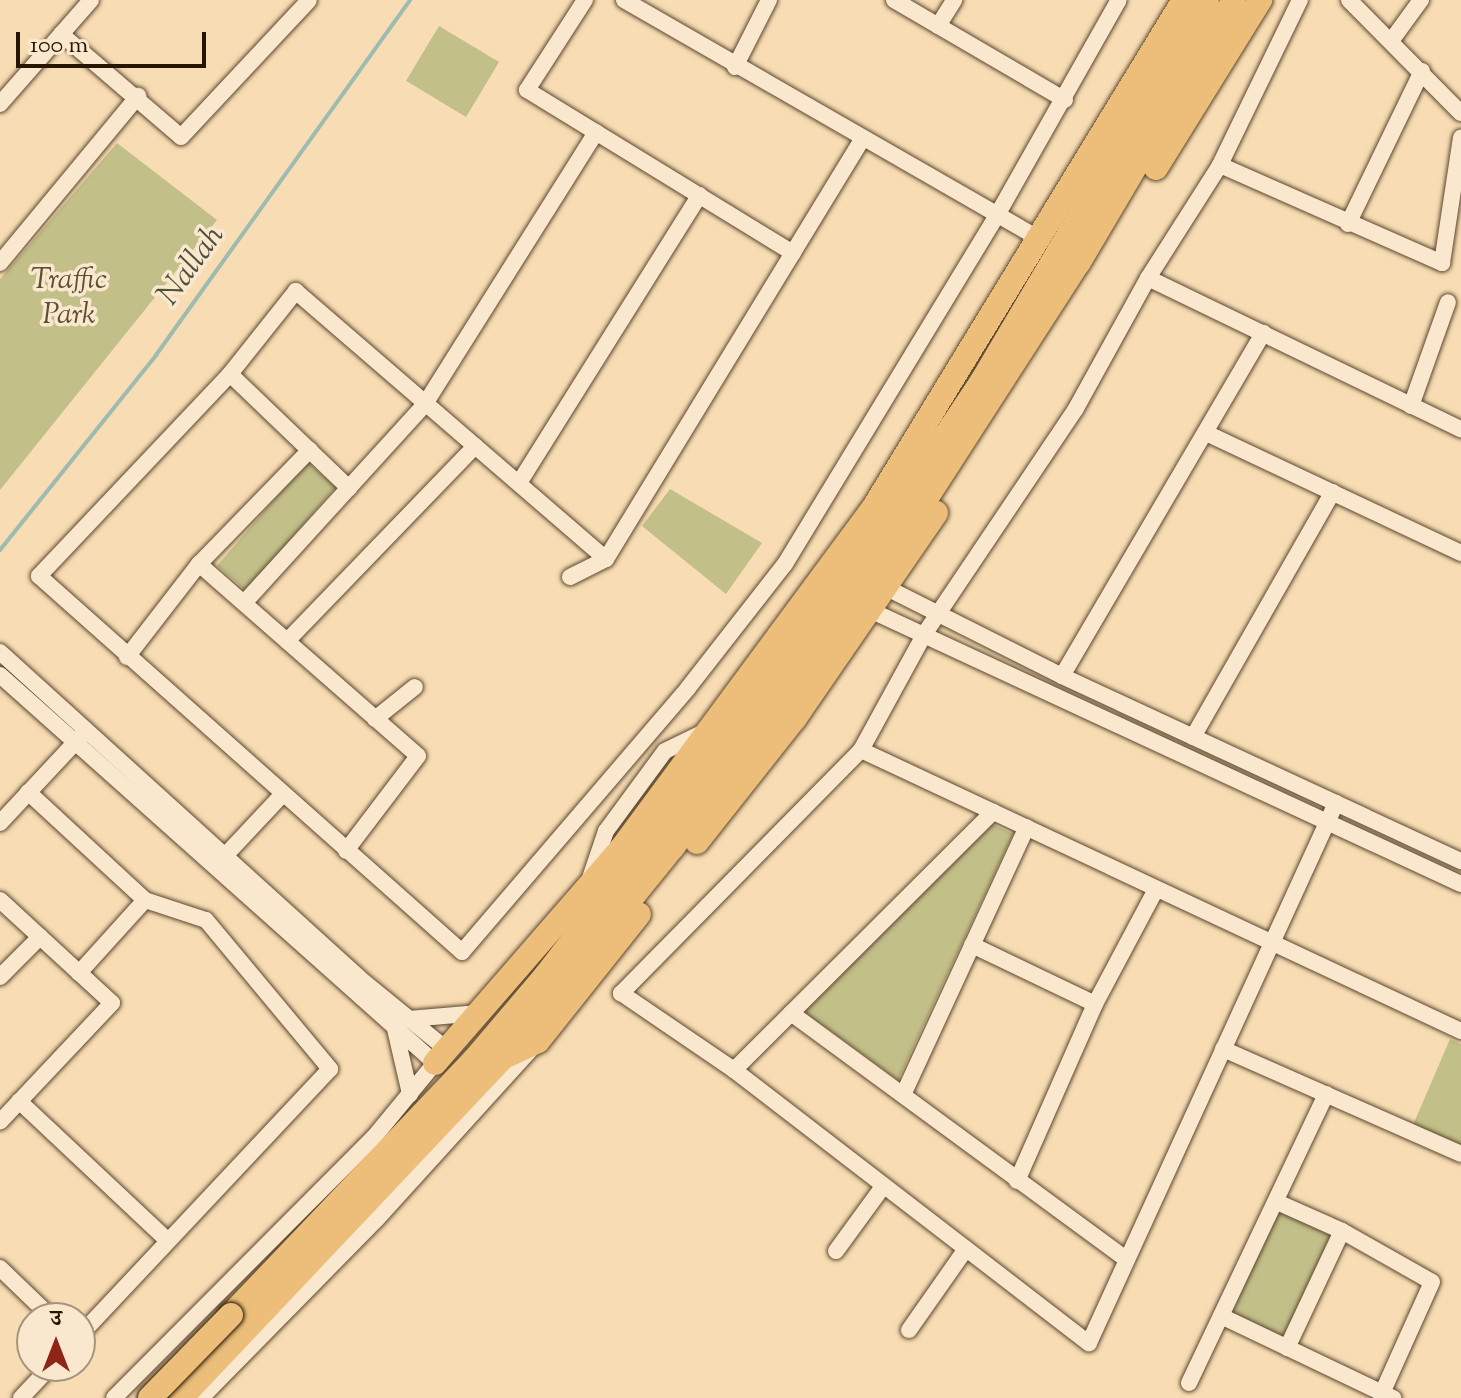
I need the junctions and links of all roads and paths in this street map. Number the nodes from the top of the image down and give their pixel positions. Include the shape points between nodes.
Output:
1 (91, 0) edge
2 (309, 0) edge
3 (585, 0) edge
4 (624, 0) edge
5 (769, 0) edge
6 (894, 0) edge
7 (954, 0) edge
8 (1119, 0) edge
9 (1184, 0) edge
10 (1207, 0) edge
11 (1234, 0) edge
12 (1260, 0) edge
13 (1300, 0) edge
14 (1349, 0) edge
15 (1421, 0) edge
16 (938, 26) junction
17 (61, 34) junction
18 (1391, 41) junction
19 (735, 67) junction
20 (1422, 71) junction
21 (138, 96) junction
22 (1065, 100) junction
23 (0, 104) edge
24 (1461, 113) edge
25 (596, 132) junction
26 (1461, 137) edge
27 (863, 138) junction
28 (1098, 165) junction
29 (1220, 165) junction
30 (1136, 184) junction
31 (700, 195) junction
32 (996, 217) junction
33 (1348, 224) junction
34 (1040, 239) junction
35 (793, 253) junction
36 (0, 263) edge
37 (1148, 278) junction
38 (1448, 302) dead end
39 (1263, 333) junction
40 (230, 374) junction
41 (425, 404) junction
42 (1411, 406) junction
43 (1461, 429) edge
44 (1206, 433) junction
45 (475, 446) junction
46 (310, 450) junction
47 (519, 483) junction
48 (349, 488) junction
49 (1333, 492) junction
50 (1461, 553) edge
51 (606, 559) junction
52 (199, 564) junction
53 (570, 577) dead end
54 (889, 589) junction
55 (244, 603) junction
56 (872, 611) junction
57 (938, 614) junction
58 (924, 635) junction
59 (287, 641) junction
60 (0, 652) edge
61 (127, 657) junction
62 (1058, 674) junction
63 (0, 675) edge
64 (415, 687) dead end
65 (1046, 691) junction
66 (375, 719) junction
67 (87, 729) junction
68 (716, 735) junction
69 (1193, 737) junction
70 (75, 742) junction
71 (861, 750) junction
72 (28, 792) junction
73 (281, 796) junction
74 (1336, 803) junction
75 (993, 812) junction
76 (1328, 821) junction
77 (0, 823) edge
78 (1027, 827) junction
79 (346, 851) junction
80 (227, 853) junction
81 (1461, 861) edge
82 (216, 867) junction
83 (1461, 884) edge
84 (598, 885) junction
85 (1155, 891) junction
86 (0, 900) edge
87 (145, 900) junction
88 (40, 937) junction
89 (1272, 942) junction
90 (972, 945) junction
91 (79, 973) junction
92 (0, 977) edge
93 (1095, 1004) junction
94 (483, 1012) junction
95 (791, 1013) junction
96 (402, 1024) junction
97 (1461, 1031) edge
98 (538, 1041) junction
99 (1223, 1049) junction
100 (441, 1056) junction
101 (502, 1058) junction
102 (734, 1070) junction
103 (410, 1094) junction
104 (1326, 1094) junction
105 (903, 1095) junction
106 (19, 1101) junction
107 (0, 1122) edge
108 (1461, 1154) edge
109 (1017, 1181) junction
110 (882, 1188) junction
111 (1277, 1202) junction
112 (1342, 1231) junction
113 (168, 1241) junction
114 (966, 1249) junction
115 (836, 1251) dead end
116 (1126, 1259) junction
117 (0, 1268) edge
118 (306, 1277) junction
119 (35, 1302) edge
120 (1221, 1316) junction
121 (96, 1318) edge
122 (240, 1322) junction
123 (909, 1330) dead end
124 (1287, 1348) junction
125 (145, 1367) junction
126 (36, 1382) edge
127 (129, 1382) junction
128 (1189, 1383) dead end
129 (213, 1391) edge
130 (1388, 1395) edge
131 (21, 1398) edge
132 (114, 1398) edge
133 (148, 1398) edge
134 (174, 1398) edge
135 (181, 1398) edge
136 (201, 1398) edge

1 - 17 street
2 - 21 street via 181,137
3 - 25 street via 527,90
4 - 19 street
5 - 19 street
6 - 16 street
7 - 16 street
8 - 22 street
9 - 28 highway
10 - 28 highway
11 - 30 highway
12 - 30 highway
13 - 29 street
14 - 18 street
15 - 18 street
16 - 22 street
17 - 21 street
17 - 23 street
18 - 20 street
19 - 27 street
20 - 24 street
20 - 33 street
21 - 36 street
22 - 32 street
25 - 31 street
25 - 41 street
26 - 33 street via 1442,263
27 - 32 street
27 - 35 street
28 - 34 highway
28 - 68 highway via 982,381 903,500
29 - 33 street
29 - 37 street
30 - 54 highway
30 - 101 highway via 906,530 673,847
31 - 35 street
31 - 47 street
32 - 34 street
32 - 79 street via 785,564 688,688 462,952
34 - 68 highway via 874,507
35 - 51 street
37 - 39 street
37 - 57 street via 1075,410
38 - 42 street
39 - 42 street
39 - 44 street
40 - 41 street via 296,291
40 - 46 street
40 - 61 street via 39,576
41 - 45 street
41 - 48 street
42 - 43 street
44 - 49 street
44 - 62 street
45 - 47 street
45 - 59 street
46 - 48 street
46 - 52 street
47 - 51 street
48 - 55 street
49 - 50 street
49 - 69 street
51 - 53 street
52 - 55 street
52 - 61 street
54 - 56 highway
54 - 57 street
55 - 59 street
56 - 58 street
56 - 98 highway via 795,718
57 - 58 street
57 - 62 street
58 - 65 street
58 - 71 street
59 - 66 street
60 - 67 street
61 - 73 street
62 - 65 street
62 - 69 street
63 - 70 street
64 - 66 street
65 - 76 street
66 - 79 street via 418,756
67 - 70 street
67 - 80 street
68 - 84 highway
68 - 84 street via 665,751 606,831
69 - 74 street
70 - 72 street
70 - 82 street
71 - 75 street
71 - 102 street via 621,993
72 - 77 street
72 - 87 street
73 - 79 street
73 - 80 street
74 - 76 street
74 - 81 street
75 - 78 street
75 - 95 street
76 - 83 street
76 - 89 street
78 - 85 street
78 - 90 street
80 - 82 street
80 - 96 street
82 - 96 street
84 - 94 highway
84 - 122 highway via 474,1060
85 - 89 street
85 - 93 street
86 - 88 street
87 - 91 street
87 - 113 street via 206,920 330,1069
88 - 91 street
88 - 92 street
89 - 97 street
89 - 99 street
90 - 93 street
90 - 105 street
91 - 106 street via 112,1003
93 - 109 street
94 - 96 street
94 - 100 highway
95 - 102 street
95 - 105 street
96 - 100 street
96 - 103 street
98 - 101 highway
98 - 118 street
99 - 104 street
99 - 116 street
100 - 103 street
101 - 118 highway
102 - 110 street
103 - 125 street via 374,1137
104 - 108 street
104 - 111 street
105 - 109 street
106 - 107 street
106 - 113 street
109 - 116 street
110 - 114 street
110 - 115 street
111 - 112 street
111 - 120 street
112 - 124 street
112 - 130 street via 1432,1282
113 - 121 street
114 - 116 street via 1089,1343
114 - 123 street
117 - 119 street
118 - 122 highway
118 - 129 street
120 - 124 street
120 - 128 street
122 - 133 highway, bridge
122 - 135 highway
124 - 130 street
125 - 127 street
125 - 134 street
126 - 131 street
127 - 132 street
127 - 133 street
129 - 136 street

